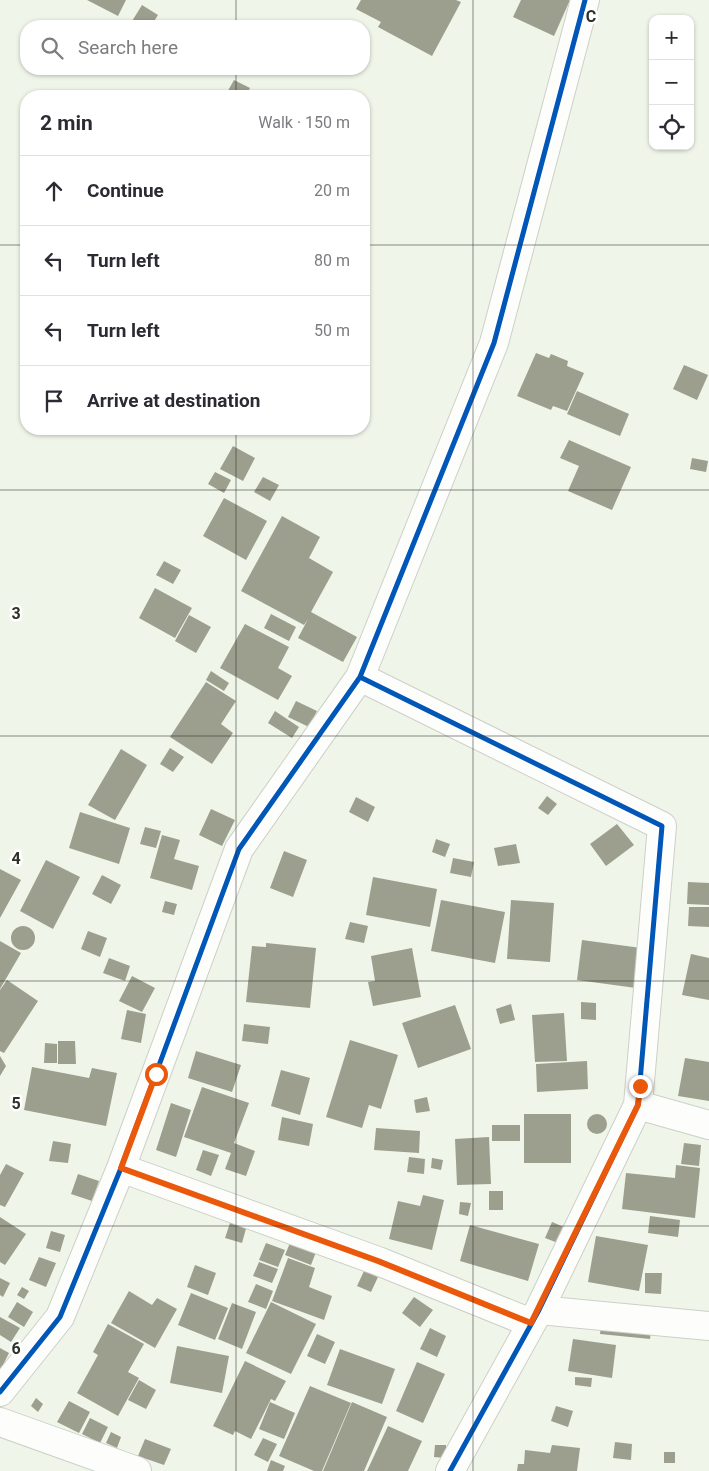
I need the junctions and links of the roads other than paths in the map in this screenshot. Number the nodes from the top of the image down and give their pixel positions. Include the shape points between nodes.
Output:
1 (585, 0) edge
2 (360, 677) junction
3 (638, 1105) junction
4 (709, 1125) edge
5 (121, 1168) junction
6 (535, 1317) junction
7 (709, 1326) edge
8 (0, 1392) edge
9 (0, 1422) edge
10 (137, 1471) edge
11 (450, 1471) edge

1 - 2 street via 494,343
2 - 3 street via 662,826
2 - 5 street via 239,849
3 - 4 street
3 - 6 street
5 - 6 street
5 - 8 street via 60,1317
6 - 7 street
6 - 11 street
9 - 10 street

